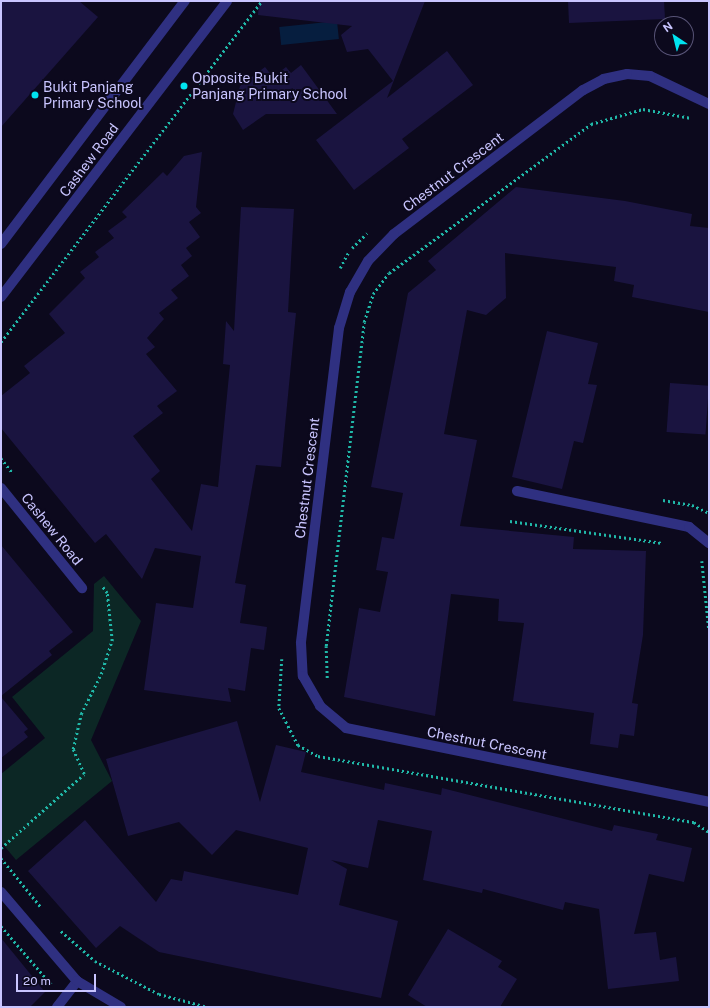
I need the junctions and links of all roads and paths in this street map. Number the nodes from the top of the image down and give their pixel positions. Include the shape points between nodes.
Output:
1 (185, 1) edge
2 (227, 1) edge
3 (262, 1) edge
4 (709, 104) edge
5 (696, 119) dead end
6 (371, 229) dead end
7 (1, 244) edge
8 (337, 276) dead end
9 (1, 297) edge
10 (1, 342) edge
11 (1, 488) edge
12 (517, 491) dead end
13 (510, 521) dead end
14 (667, 543) dead end
15 (709, 543) edge
16 (698, 554) dead end
17 (82, 588) dead end
18 (110, 606) dead end
19 (709, 630) edge
20 (282, 657) dead end
21 (327, 684) dead end
22 (709, 802) edge
23 (709, 832) edge
24 (1, 848) edge
25 (1, 858) edge
26 (1, 892) edge
27 (45, 912) dead end
28 (55, 924) dead end
29 (1, 926) edge
30 (76, 981) junction
31 (64, 997) junction
32 (57, 1007) edge
33 (120, 1007) edge
34 (208, 1007) edge

1 - 7 street, Cashew Road
2 - 9 street, Cashew Road
3 - 10 path
4 - 22 street, Chestnut Crescent via 650,76 627,74 604,79 583,90 394,234 368,261 350,292 339,328 301,643 303,676 320,706 346,728
5 - 21 path via 643,109 591,124 389,273 373,294 364,322 326,646
6 - 8 path via 358,239
11 - 17 street, Cashew Road
12 - 15 street via 689,527
13 - 14 path
16 - 19 path via 702,560
18 - 24 path via 112,640 101,674 81,714 73,750 84,774
20 - 23 path via 279,708 298,745 318,756 694,822
25 - 27 path
26 - 30 street
28 - 34 path via 95,961 159,994
29 - 31 path
30 - 31 street
30 - 33 street
31 - 32 street

